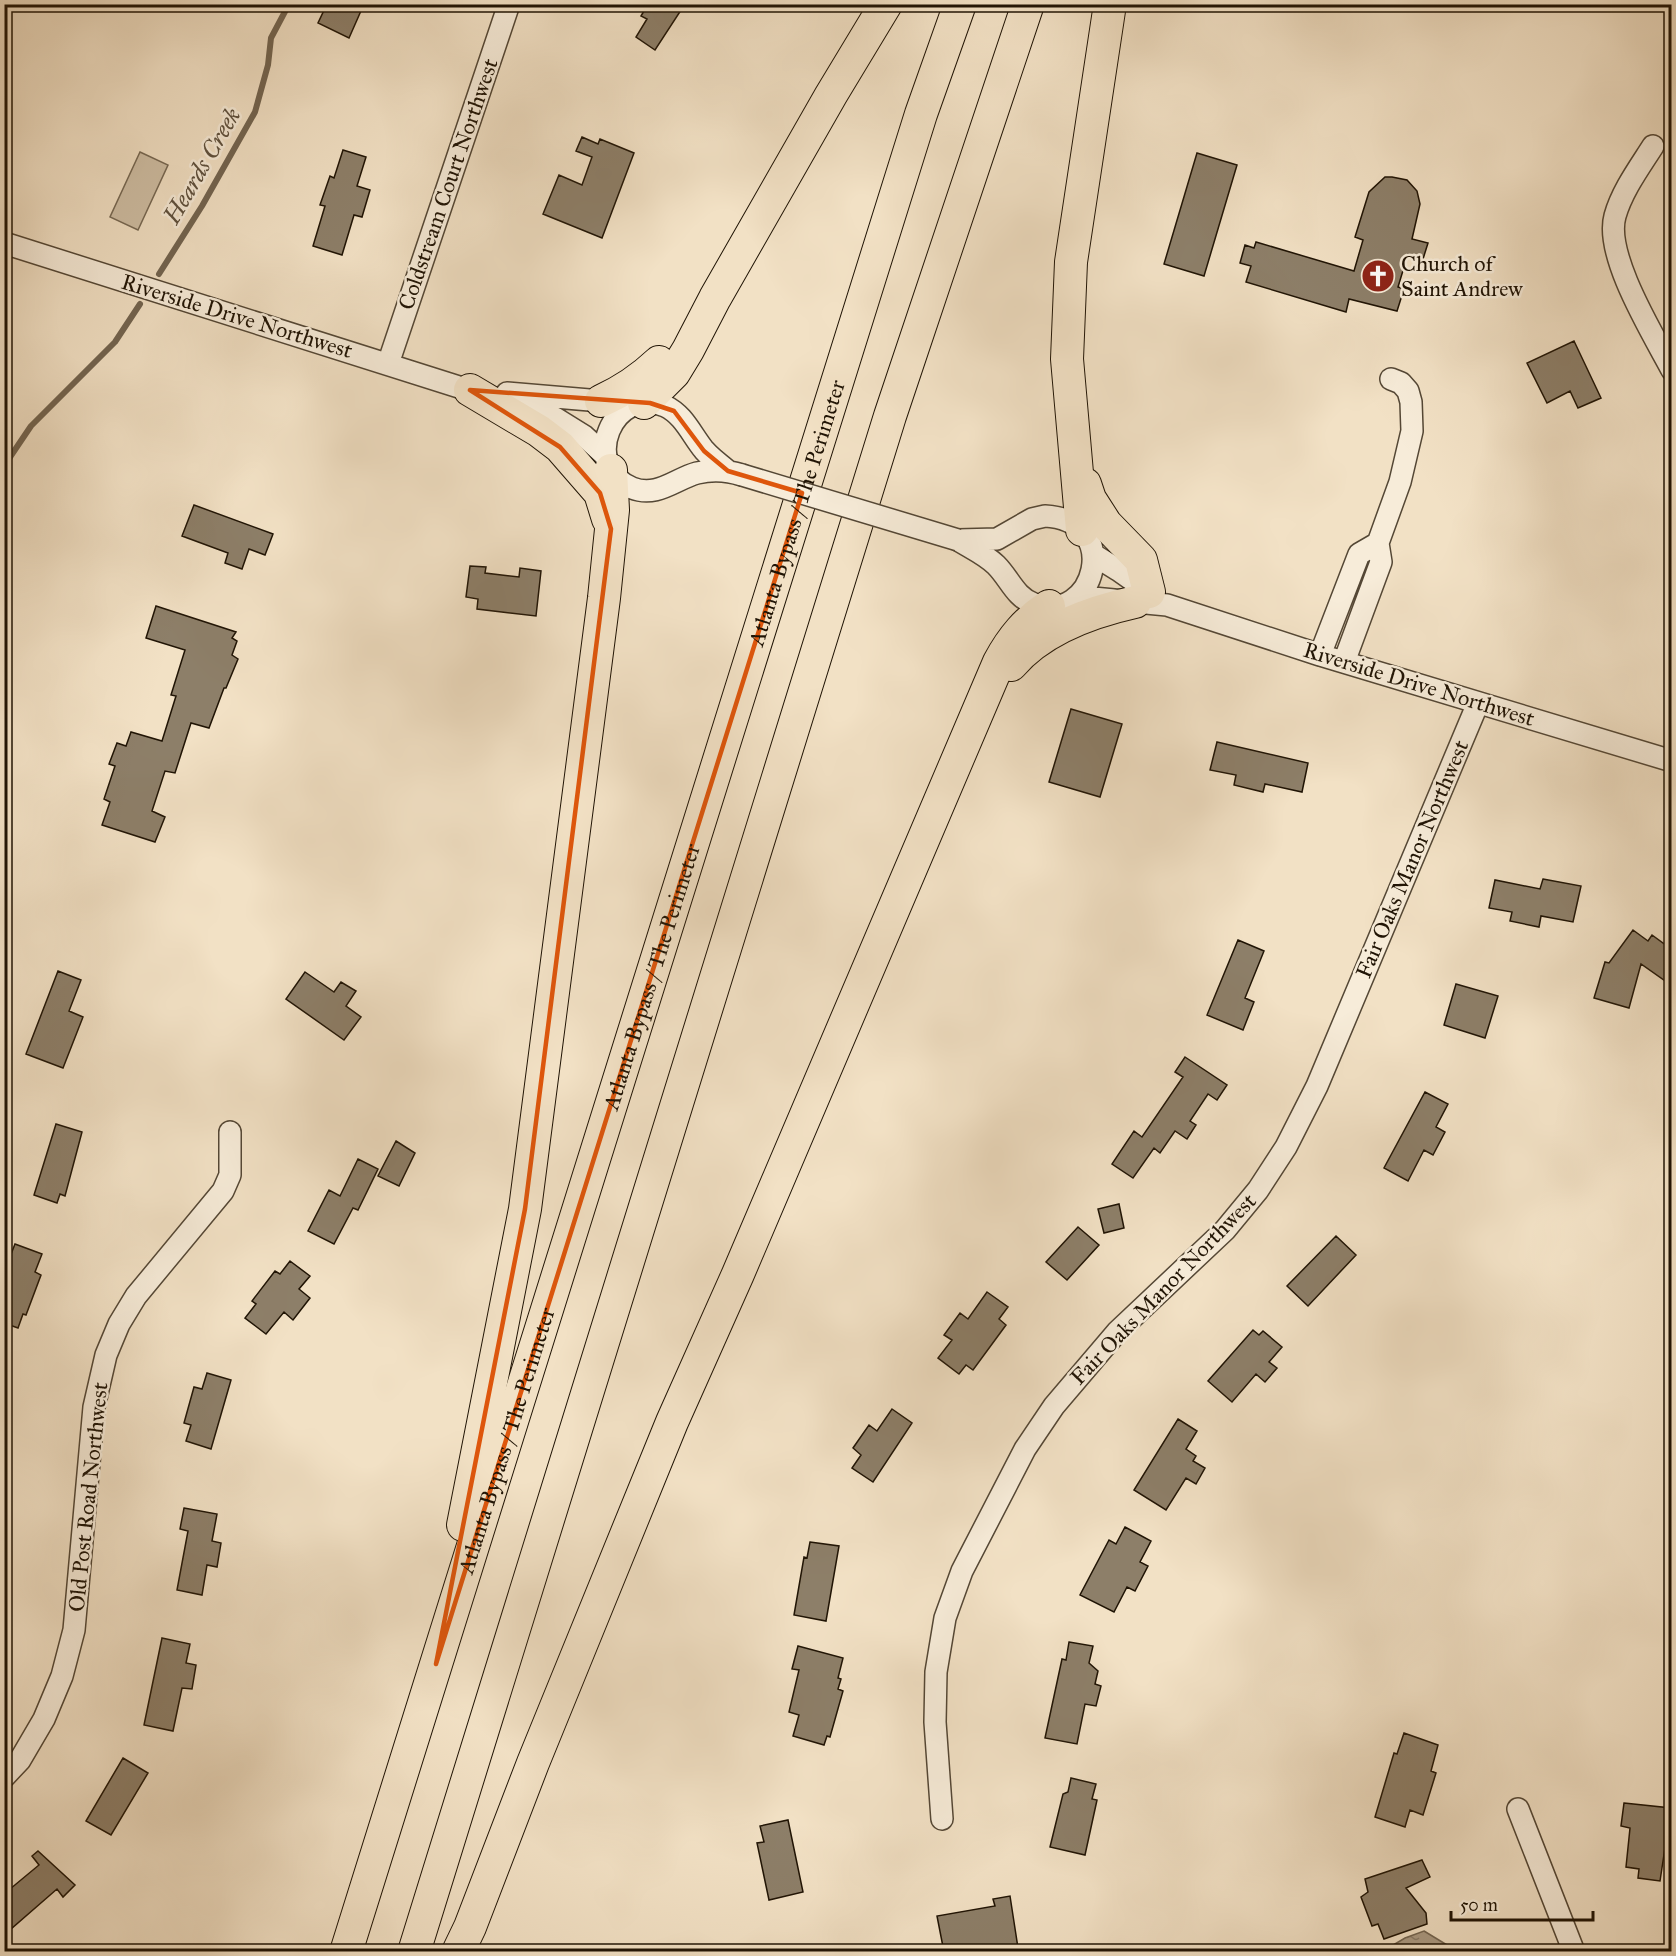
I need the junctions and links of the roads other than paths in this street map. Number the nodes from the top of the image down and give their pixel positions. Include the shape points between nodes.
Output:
1 (509, 4) edge
2 (886, 4) edge
3 (960, 4) edge
4 (1028, 4) edge
5 (1110, 4) edge
6 (1653, 146) dead end
7 (4, 243) edge
8 (715, 298) junction
9 (388, 364) junction
10 (1671, 370) edge
11 (1391, 379) dead end
12 (470, 390) junction
13 (601, 401) junction
14 (640, 404) junction
15 (1076, 453) junction
16 (608, 463) junction
17 (735, 473) junction
18 (611, 530) junction
19 (958, 540) junction
20 (1088, 543) junction
21 (1378, 543) junction
22 (1150, 600) junction
23 (1062, 603) junction
24 (1320, 655) junction
25 (1344, 662) junction
26 (983, 698) junction
27 (1478, 703) junction
28 (1671, 761) edge
29 (230, 1132) dead end
30 (436, 1664) junction
31 (4, 1777) edge
32 (1518, 1809) dead end
33 (942, 1819) dead end
34 (346, 1952) edge
35 (414, 1952) edge
36 (458, 1952) edge
37 (1574, 1952) edge

1 - 9 street, Coldstream Court Northwest
2 - 8 highway
3 - 30 highway, Atlanta Bypass / The Perimeter via 921,114
4 - 35 highway via 890,416
5 - 15 highway via 1071,262 1067,359
6 - 10 street via 1625,191 1614,216 1612,238 1626,280
7 - 9 street, Riverside Drive Northwest
8 - 13 highway via 646,375
8 - 14 highway via 674,373
9 - 12 street, Riverside Drive Northwest
11 - 21 street via 1408,391 1412,431 1400,482
12 - 13 street, Riverside Drive Northwest
12 - 16 street, Riverside Drive Northwest via 555,418 584,436
12 - 18 highway via 560,447 600,493
13 - 14 street, Riverside Drive Northwest
14 - 16 street via 625,410 608,430
14 - 17 street, Riverside Drive Northwest via 663,405 674,411 705,451
15 - 20 highway
15 - 22 highway via 1090,499 1106,524 1141,560
16 - 17 street, Riverside Drive Northwest via 620,480 647,491 695,474
16 - 18 highway
17 - 19 street, bridge
18 - 30 highway via 525,1209
19 - 20 street, Riverside Drive Northwest via 997,539 1044,516 1070,521
19 - 23 street, Riverside Drive Northwest via 998,566 1016,593 1026,600 1037,605
20 - 22 street, Riverside Drive Northwest
20 - 23 street via 1093,571 1090,580
21 - 24 street via 1359,554
21 - 25 street via 1381,562
22 - 23 street, Riverside Drive Northwest via 1094,598
22 - 24 street, Riverside Drive Northwest
22 - 26 highway via 1071,621 1015,661
23 - 26 highway via 1021,627 1009,643
24 - 25 street, Riverside Drive Northwest
25 - 27 street, Riverside Drive Northwest
26 - 36 highway via 672,1422
27 - 28 street, Riverside Drive Northwest
27 - 33 street, Fair Oaks Manor Northwest via 1317,1086 1286,1147 1225,1230 1117,1332 1054,1406 1025,1449 962,1571 945,1618 936,1672 935,1722
29 - 31 street, Old Post Road Northwest via 230,1176 223,1191 136,1296 118,1324 106,1355 94,1407 74,1630 62,1676 44,1719 20,1760
30 - 34 highway, Atlanta Bypass / The Perimeter
32 - 37 street

